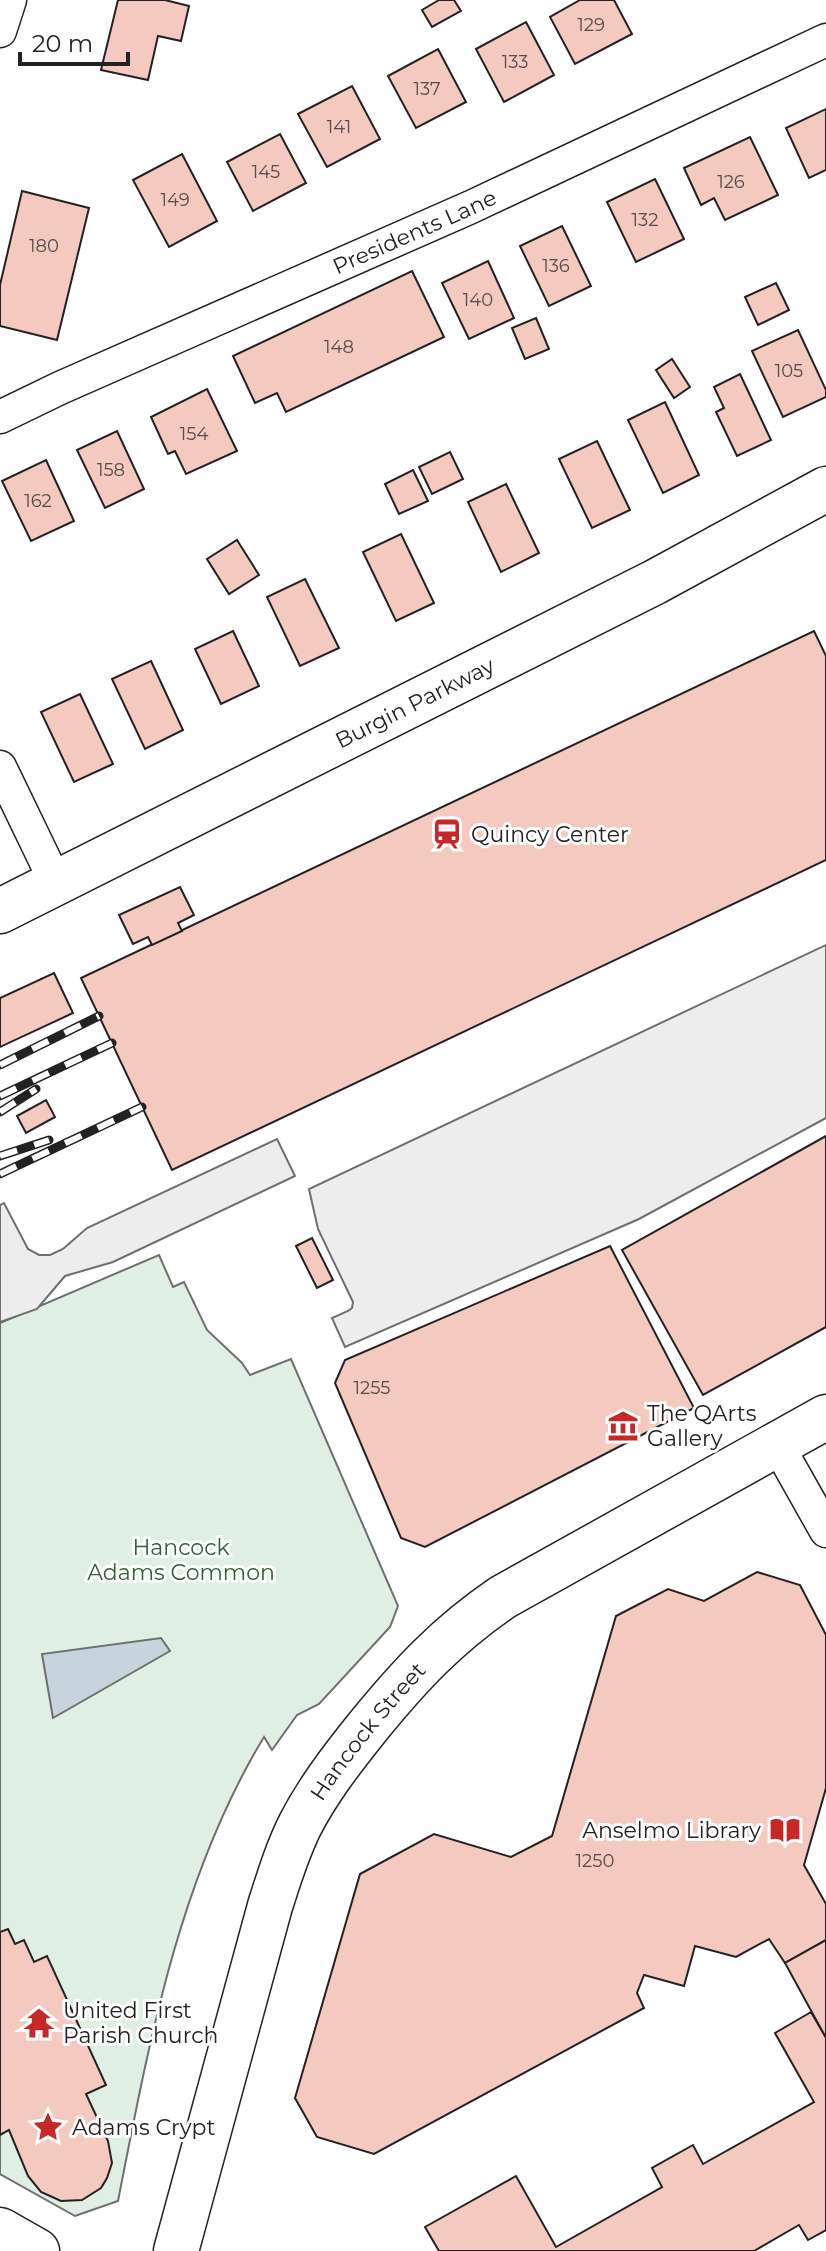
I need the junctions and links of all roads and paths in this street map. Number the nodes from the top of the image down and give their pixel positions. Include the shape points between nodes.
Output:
1 (10, 0) edge
2 (0, 31) edge
3 (826, 40) edge
4 (0, 417) edge
5 (826, 489) edge
6 (0, 767) edge
7 (56, 883) junction
8 (0, 911) edge
9 (826, 1417) edge
10 (777, 1444) junction
11 (826, 1531) edge
12 (0, 2230) edge
13 (37, 2251) edge
14 (176, 2251) edge

1 - 2 street
3 - 4 street, Presidents Lane via 471,207
5 - 7 main road, Burgin Parkway via 655,582
6 - 7 street
7 - 8 main road, Burgin Parkway
9 - 10 main road, Hancock Street
10 - 11 street
10 - 14 main road, Hancock Street via 467,1622 400,1686 337,1765 316,1795 285,1860
12 - 13 main road

